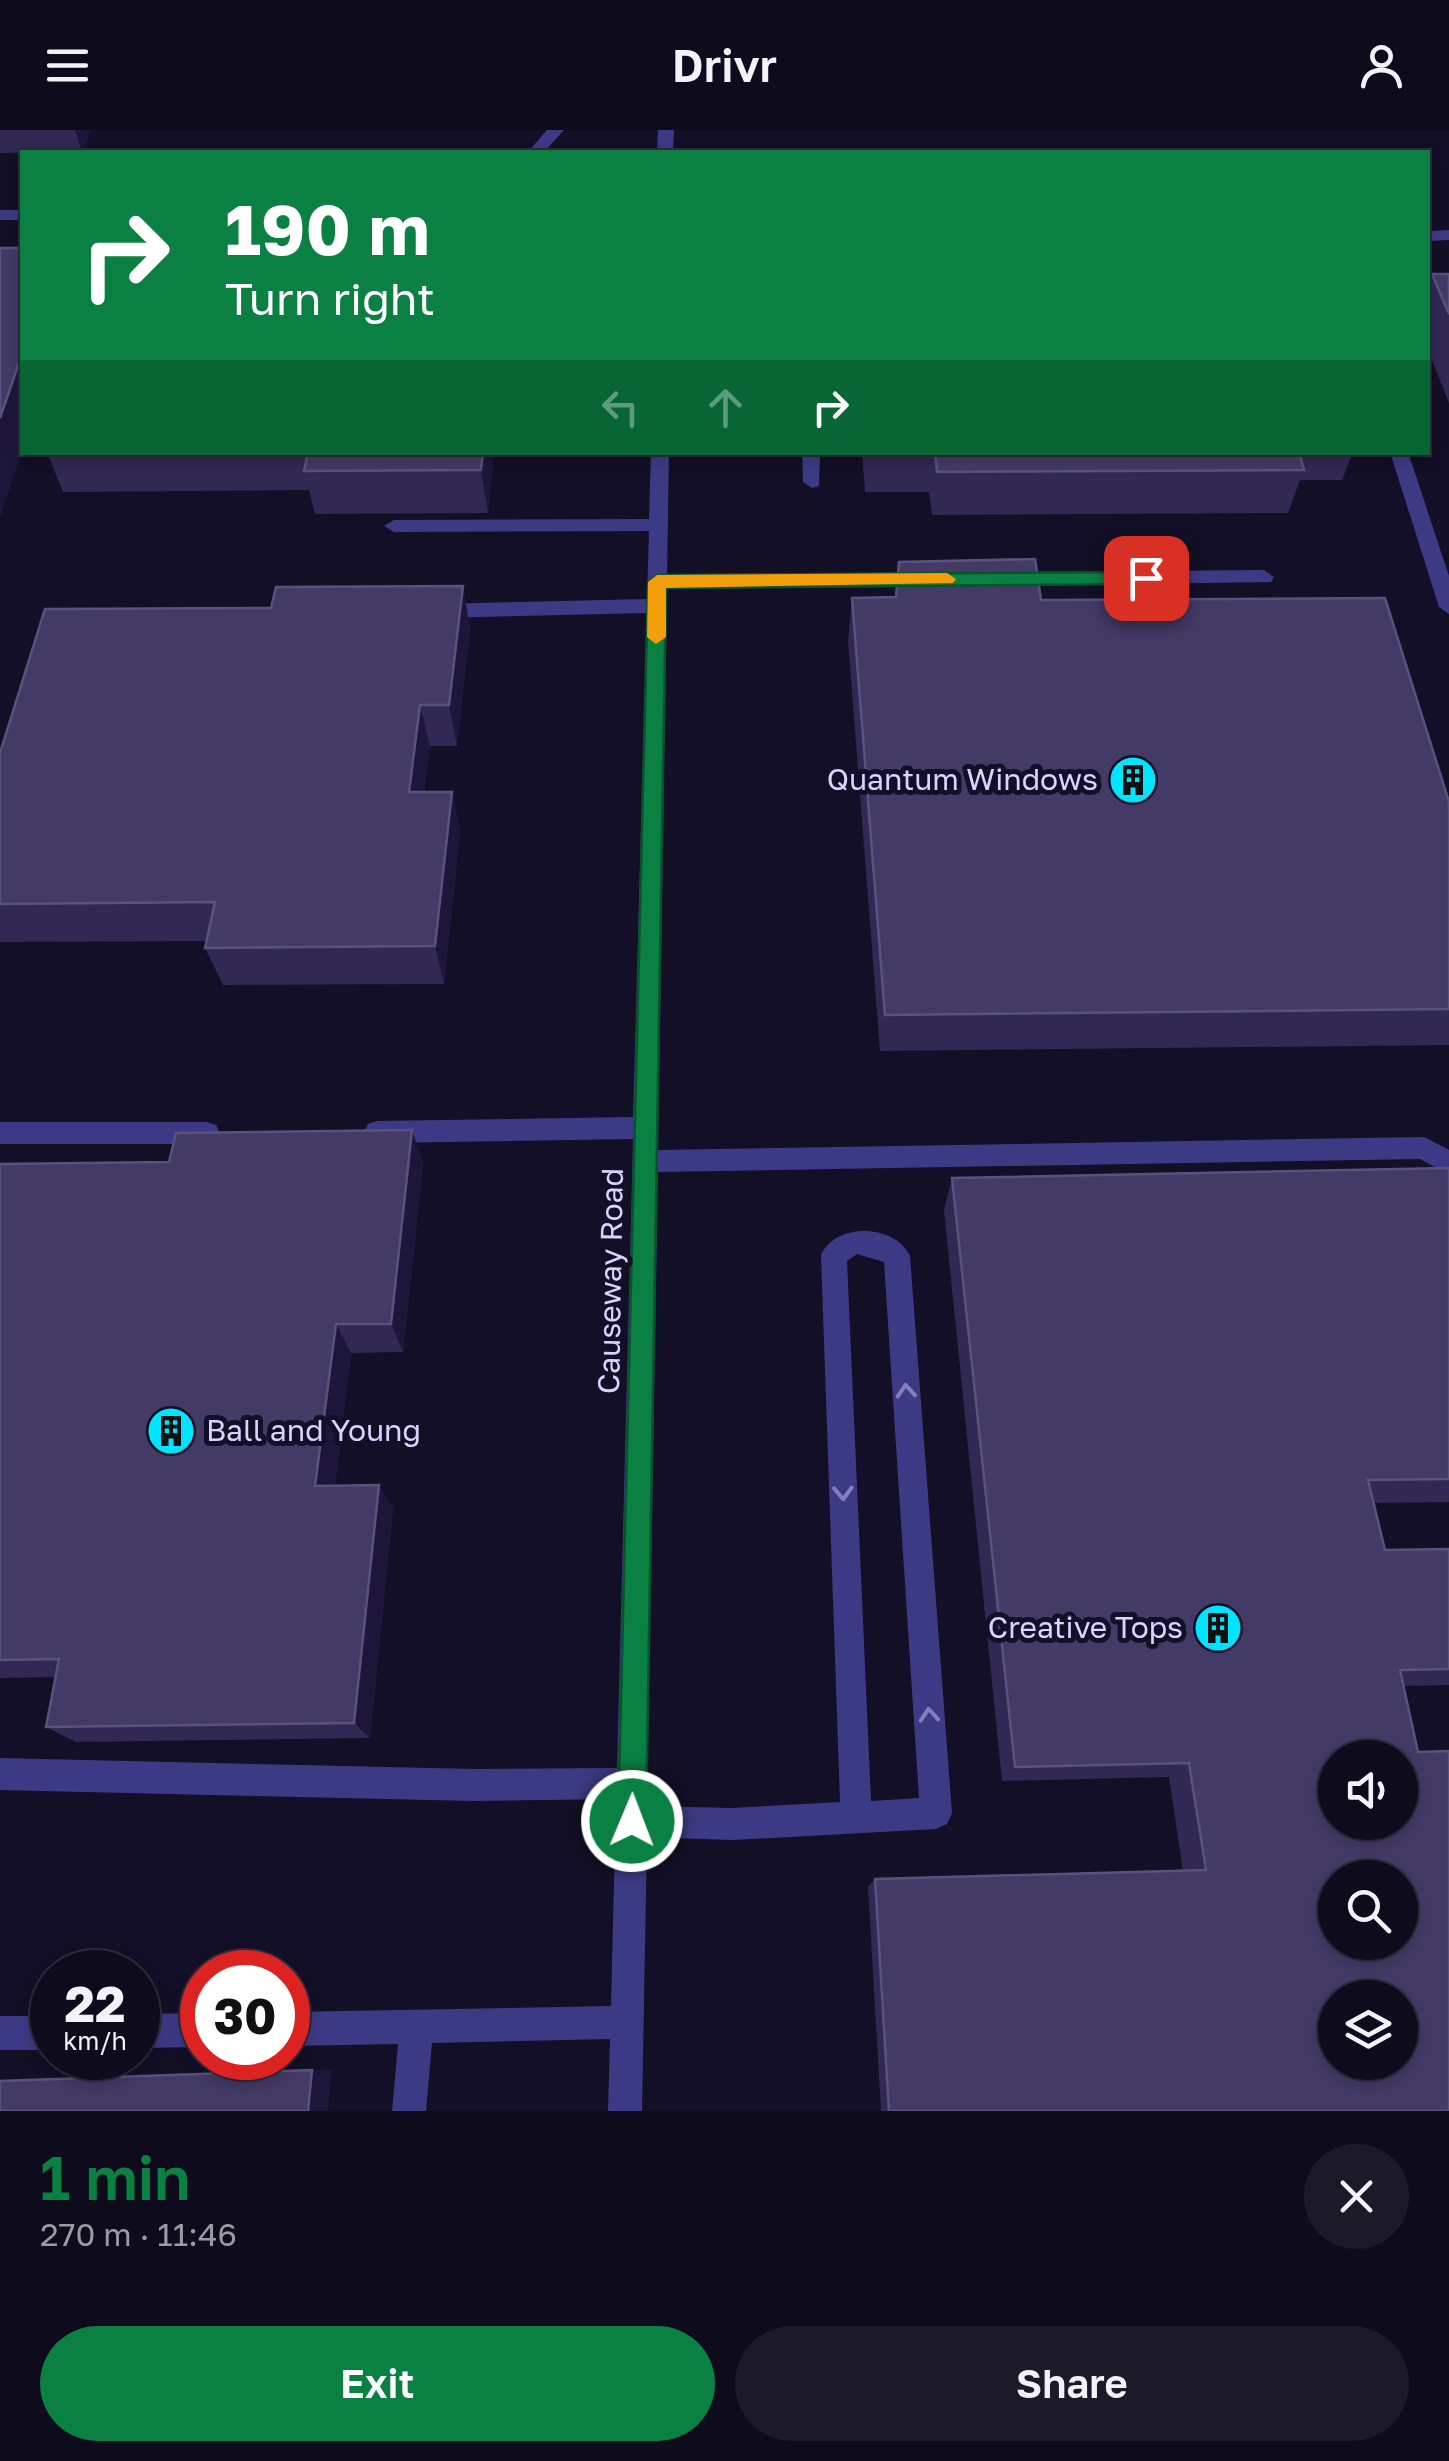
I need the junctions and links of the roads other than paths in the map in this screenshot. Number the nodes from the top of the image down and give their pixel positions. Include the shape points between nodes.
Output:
1 (556, 130) edge
2 (538, 150) edge
3 (660, 455) edge
4 (811, 455) edge
5 (1400, 455) edge
6 (812, 482) dead end
7 (658, 525) junction
8 (394, 526) dead end
9 (1264, 578) dead end
10 (948, 579) edge
11 (988, 579) edge
12 (657, 594) junction
13 (1449, 608) edge
14 (422, 612) edge
15 (647, 1128) junction
16 (236, 1132) edge
17 (352, 1132) edge
18 (0, 1134) edge
19 (646, 1161) junction
20 (1449, 1164) edge
21 (0, 1774) edge
22 (633, 1783) junction
23 (856, 1817) junction
24 (632, 1821) junction
25 (627, 2022) junction
26 (416, 2026) junction
27 (310, 2028) edge
28 (30, 2033) edge
29 (0, 2034) edge
30 (409, 2111) edge
31 (625, 2111) edge

1 - 2 street
3 - 7 street, Causeway Road
4 - 6 street
5 - 13 street
7 - 8 street
7 - 12 street, Causeway Road
9 - 11 street
10 - 12 street
12 - 14 street
12 - 15 street, Causeway Road
15 - 17 street
15 - 19 street, Causeway Road
16 - 18 street
19 - 20 street via 1424,1148
19 - 22 street, Causeway Road
21 - 22 street via 475,1786
22 - 24 street, Causeway Road
23 -> 23 street via 936,1812 897,1256 854,1242 834,1255
23 - 24 street
24 - 25 street, Causeway Road
25 - 26 street
25 - 31 street, Causeway Road
26 - 27 street
26 - 30 street
28 - 29 street

